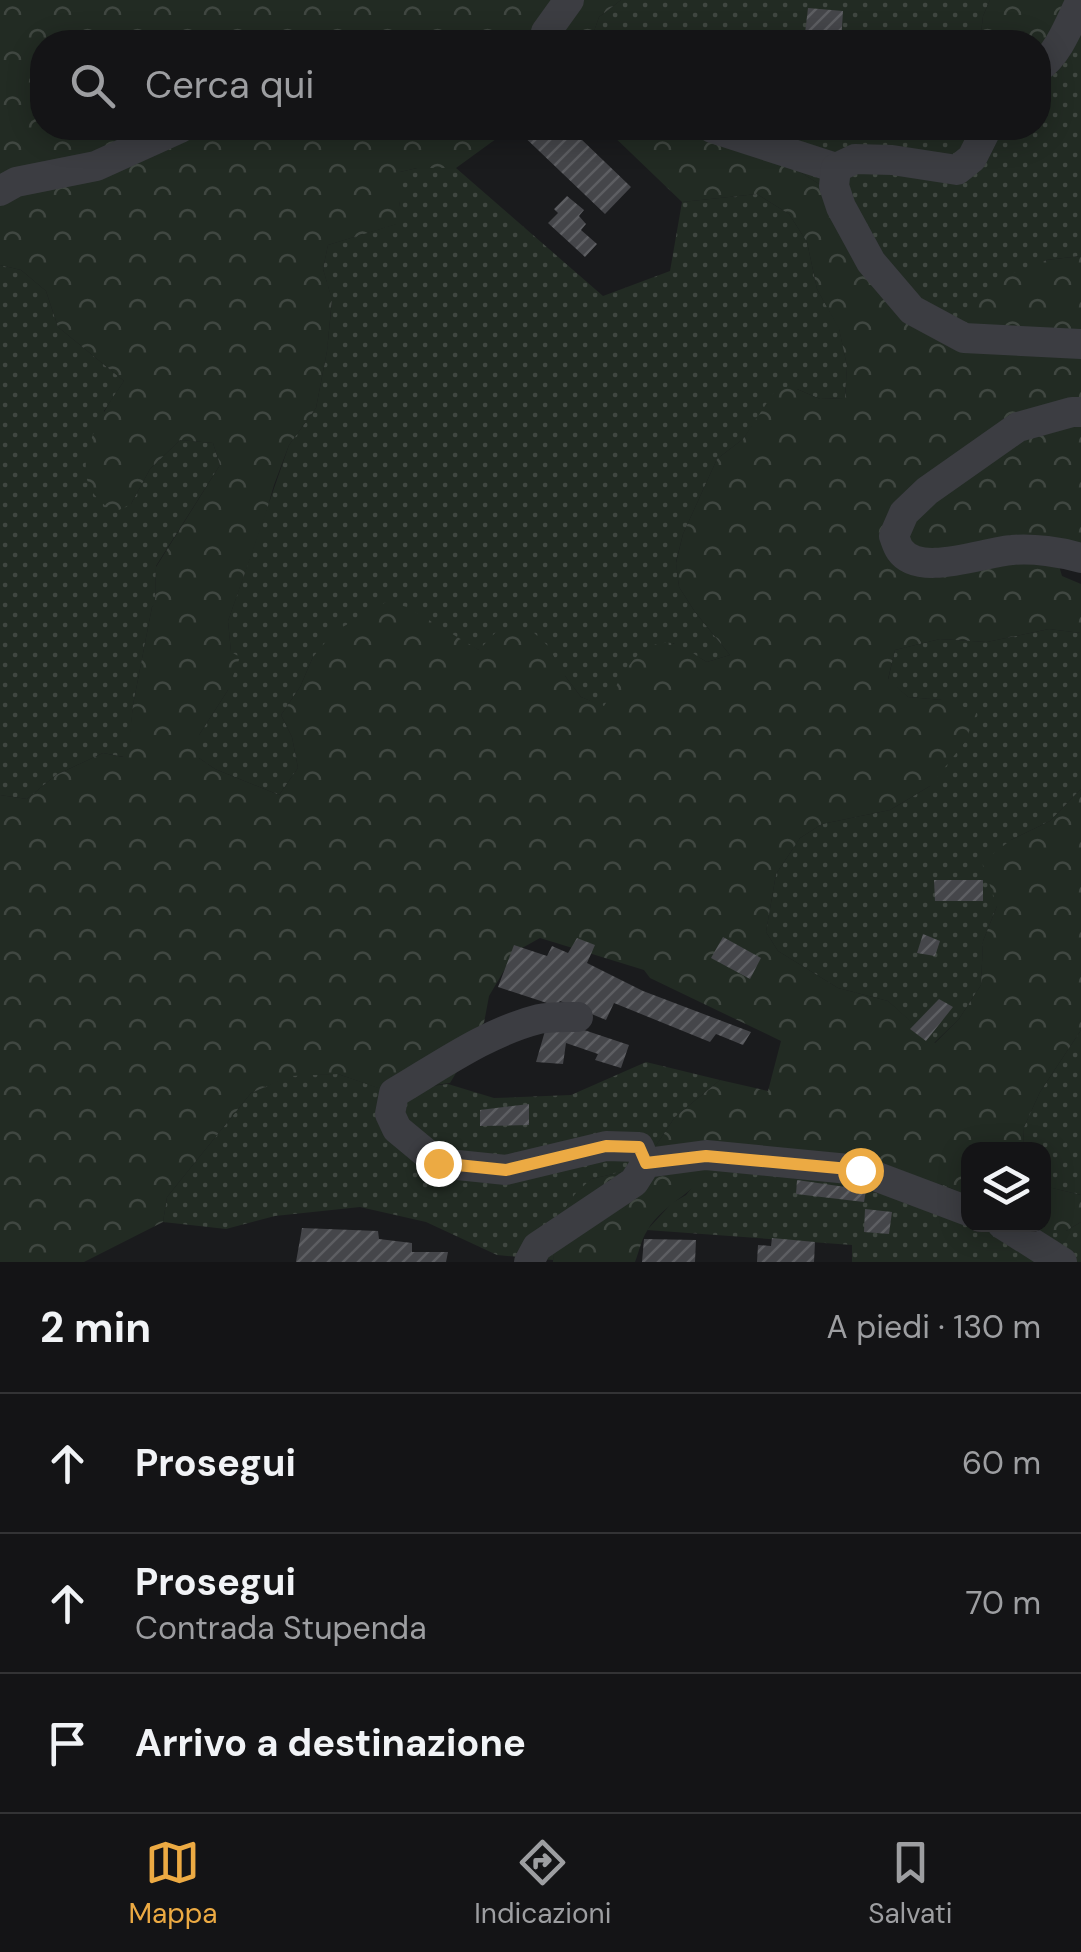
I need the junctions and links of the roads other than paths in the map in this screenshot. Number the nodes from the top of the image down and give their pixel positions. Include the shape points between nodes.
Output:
1 (569, 0) edge
2 (1081, 0) edge
3 (547, 30) edge
4 (1051, 55) edge
5 (153, 140) edge
6 (749, 140) edge
7 (981, 140) edge
8 (836, 168) junction
9 (0, 191) edge
10 (1081, 344) edge
11 (1081, 412) edge
12 (1081, 558) edge
13 (578, 1017) dead end
14 (646, 1163) junction
15 (961, 1209) edge
16 (1015, 1232) edge
17 (528, 1262) edge
18 (1062, 1262) edge

1 - 3 street
2 - 4 street
5 - 9 street via 96,166
6 - 8 street
7 - 8 street via 957,170 856,159
8 - 10 street via 840,208 871,262 912,310 964,338
11 - 12 street via 1018,428 927,491 904,512 894,536 916,562 1014,550
13 - 14 street via 511,1028 394,1093 390,1114 438,1163 506,1170 606,1146 639,1147
14 - 15 street via 706,1156 860,1170
14 - 17 street via 634,1182 537,1247
16 - 18 street

